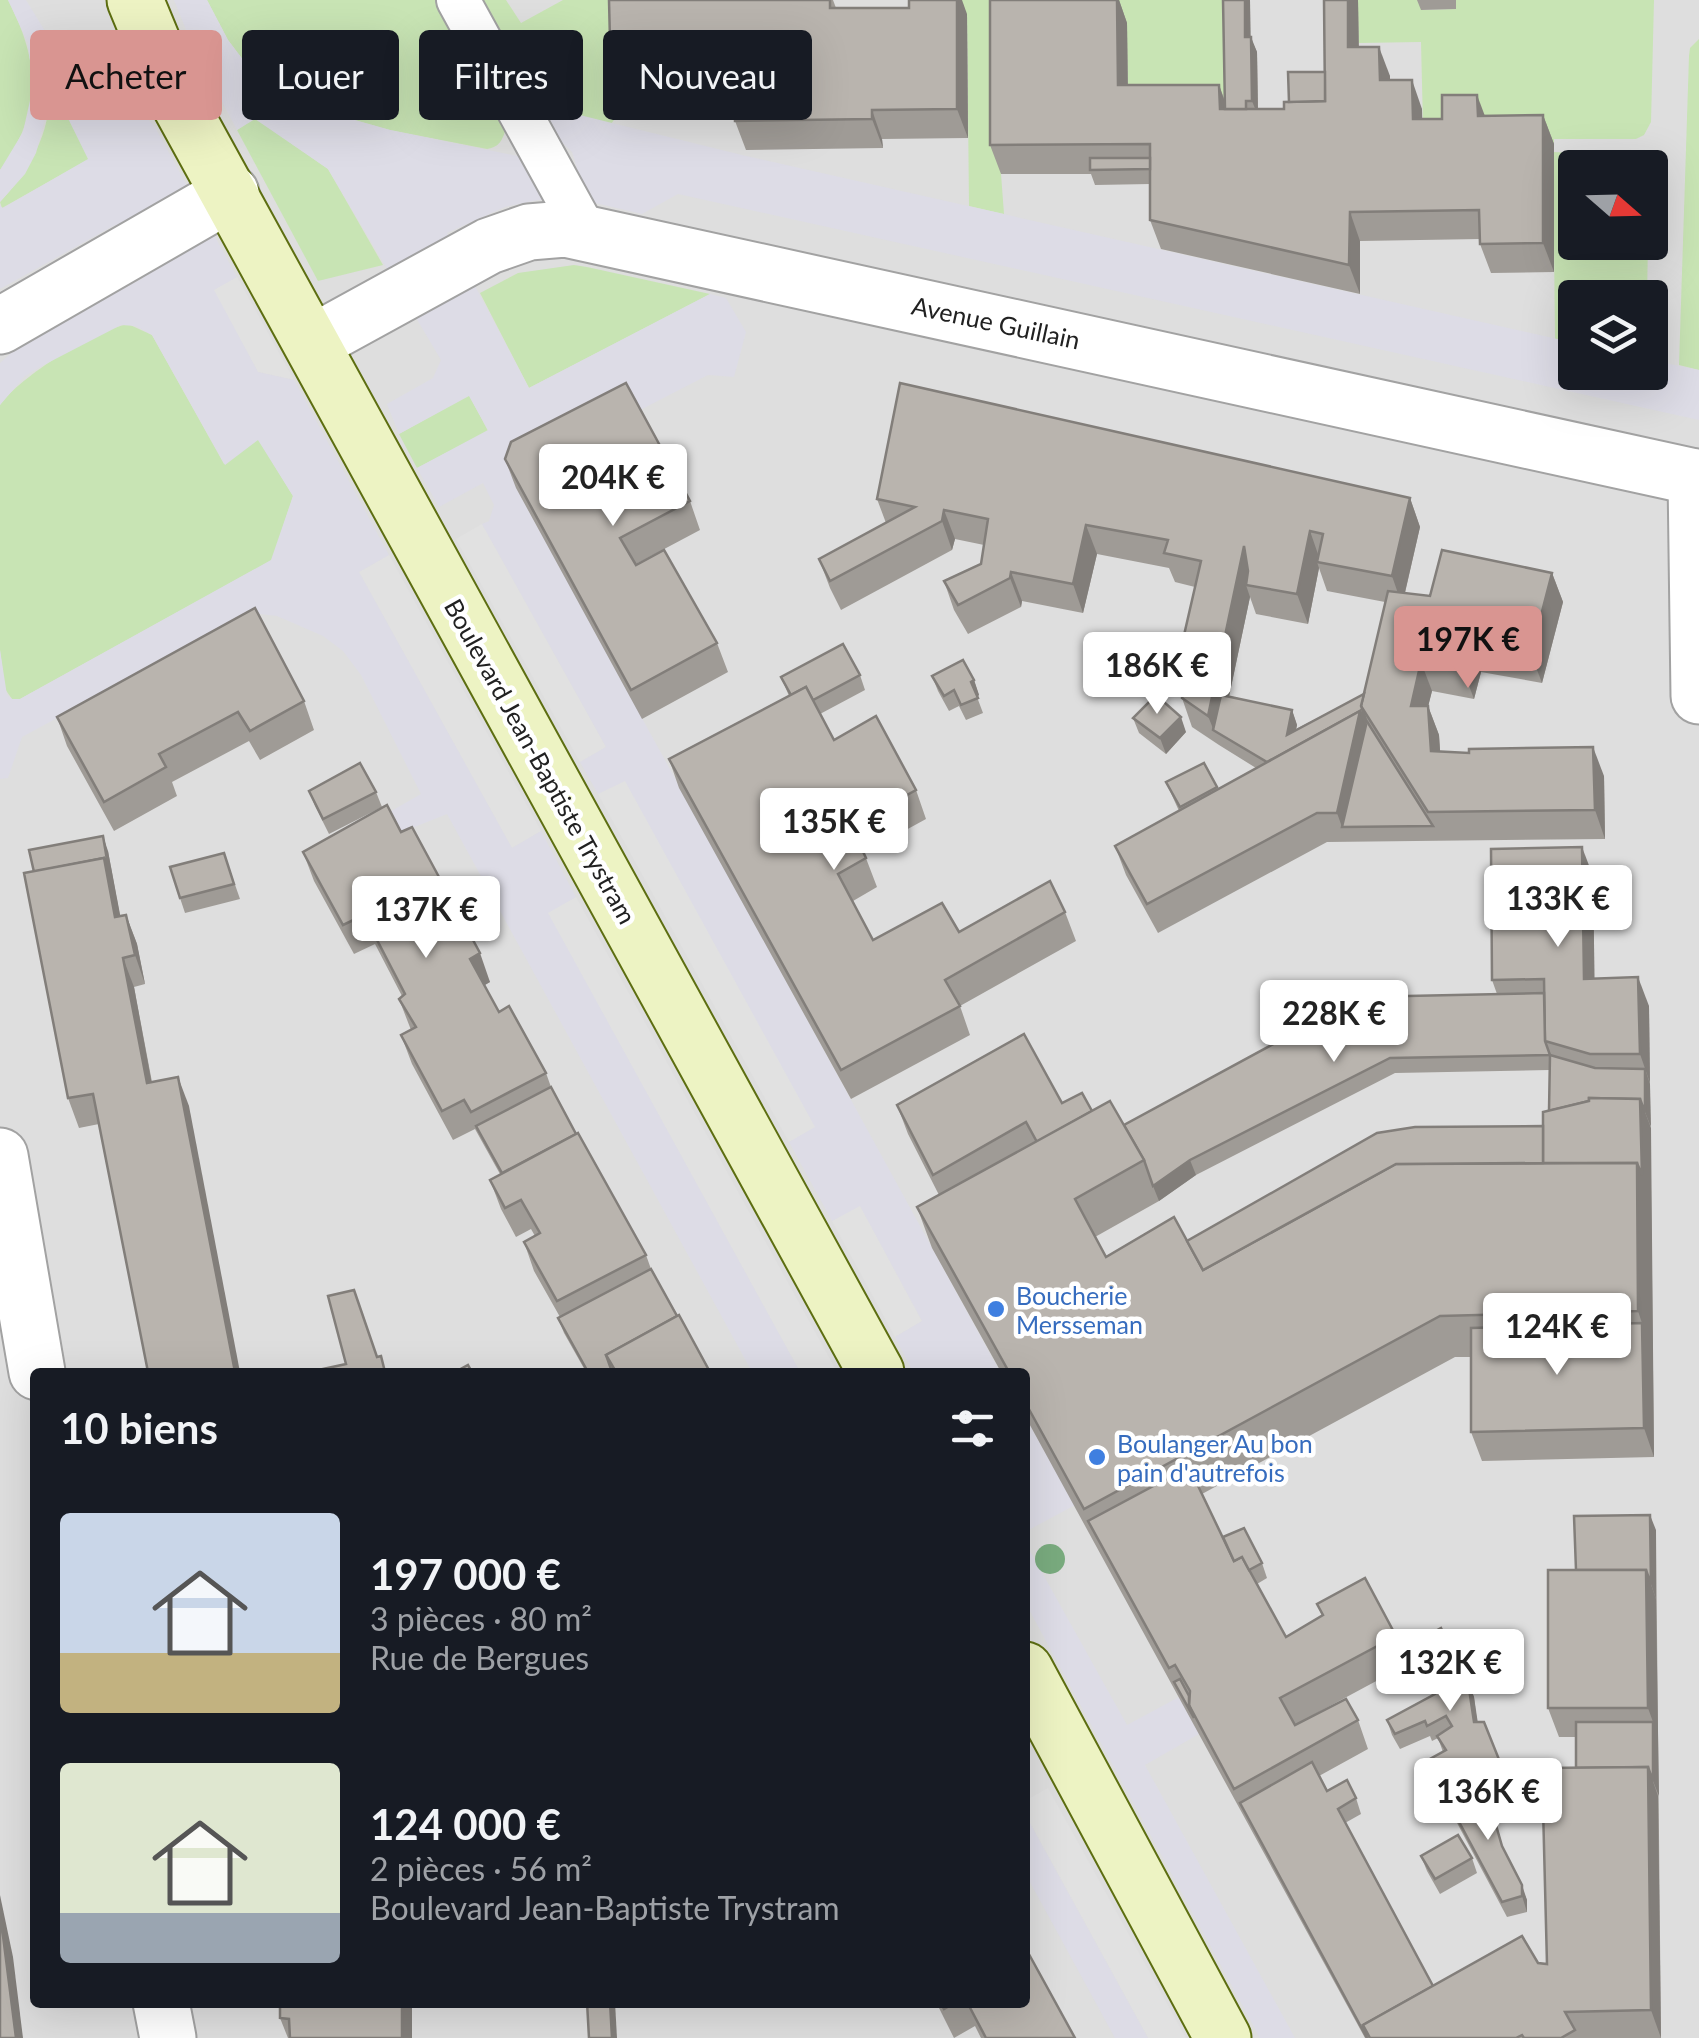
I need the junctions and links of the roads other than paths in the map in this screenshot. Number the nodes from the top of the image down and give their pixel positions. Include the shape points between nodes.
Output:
1 (135, 0) edge
2 (458, 0) edge
3 (219, 171) junction
4 (585, 231) junction
5 (0, 326) edge
6 (312, 342) junction
7 (1698, 478) edge
8 (1699, 696) edge
9 (0, 1156) edge
10 (36, 1368) edge
11 (874, 1368) edge
12 (30, 1393) edge
13 (0, 1396) edge
14 (1030, 1679) edge
15 (162, 2008) edge
16 (168, 2038) edge
17 (1223, 2038) edge

1 - 3 street, Boulevard Jean-Baptiste Trystram via 174,94
2 - 4 lane
3 - 5 street
3 - 6 street, Boulevard Jean-Baptiste Trystram
4 - 6 street, Avenue Guillain via 510,237
4 - 7 street, Avenue Guillain
6 - 11 street, Boulevard Jean-Baptiste Trystram
7 - 8 street
9 - 10 street
12 - 13 street
14 - 17 street
15 - 16 street

